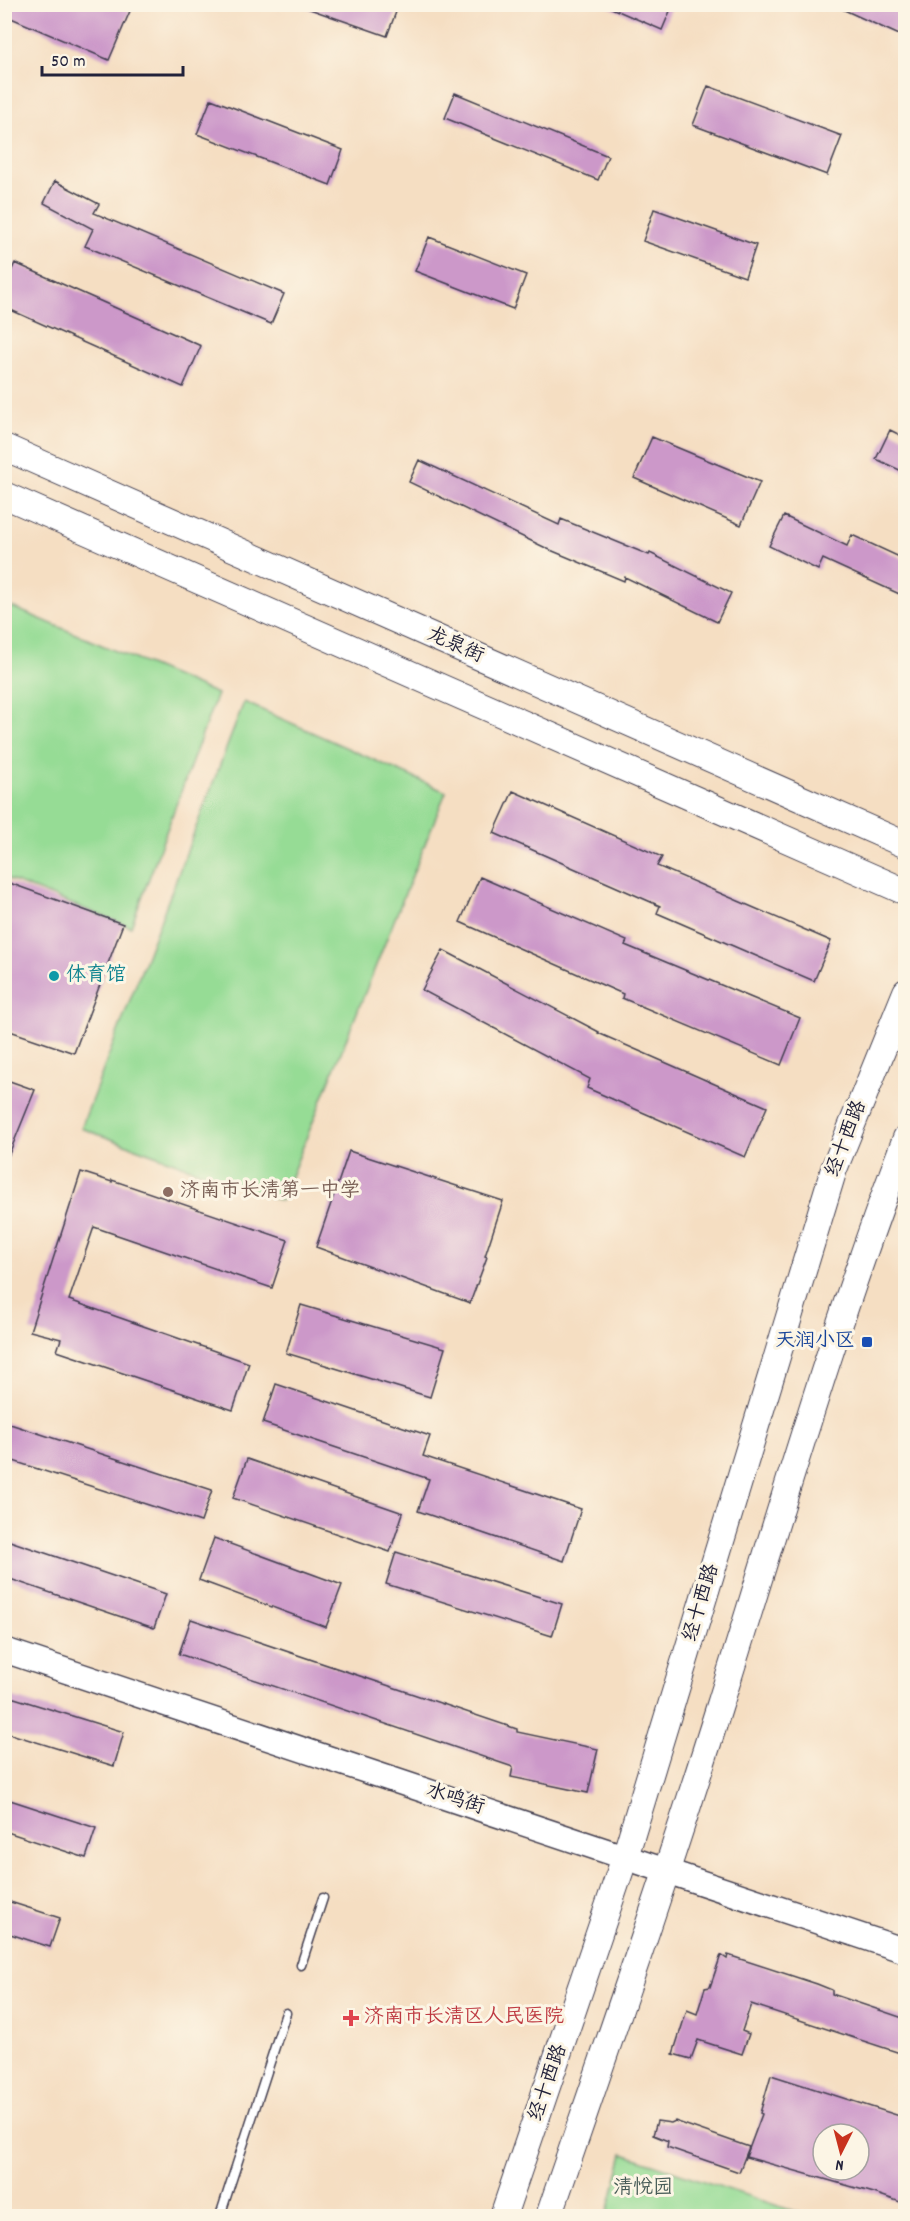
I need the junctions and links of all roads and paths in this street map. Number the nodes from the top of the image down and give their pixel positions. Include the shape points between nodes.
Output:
1 (4, 447) edge
2 (4, 495) edge
3 (906, 845) edge
4 (906, 892) edge
5 (906, 992) edge
6 (906, 1138) edge
7 (4, 1650) edge
8 (625, 1857) junction
9 (668, 1872) junction
10 (323, 1898) dead end
11 (906, 1951) edge
12 (302, 1965) dead end
13 (286, 2013) dead end
14 (220, 2217) edge
15 (503, 2217) edge
16 (549, 2217) edge

1 - 3 main road, 龙泉街
2 - 4 main road
5 - 8 main road, 经十西路 via 834,1169
6 - 9 main road via 840,1321
7 - 8 street, 水鸣街
8 - 9 street, 水鸣街
8 - 15 main road, 经十西路
9 - 11 street, 水鸣街
9 - 16 main road
10 - 12 lane
13 - 14 lane

